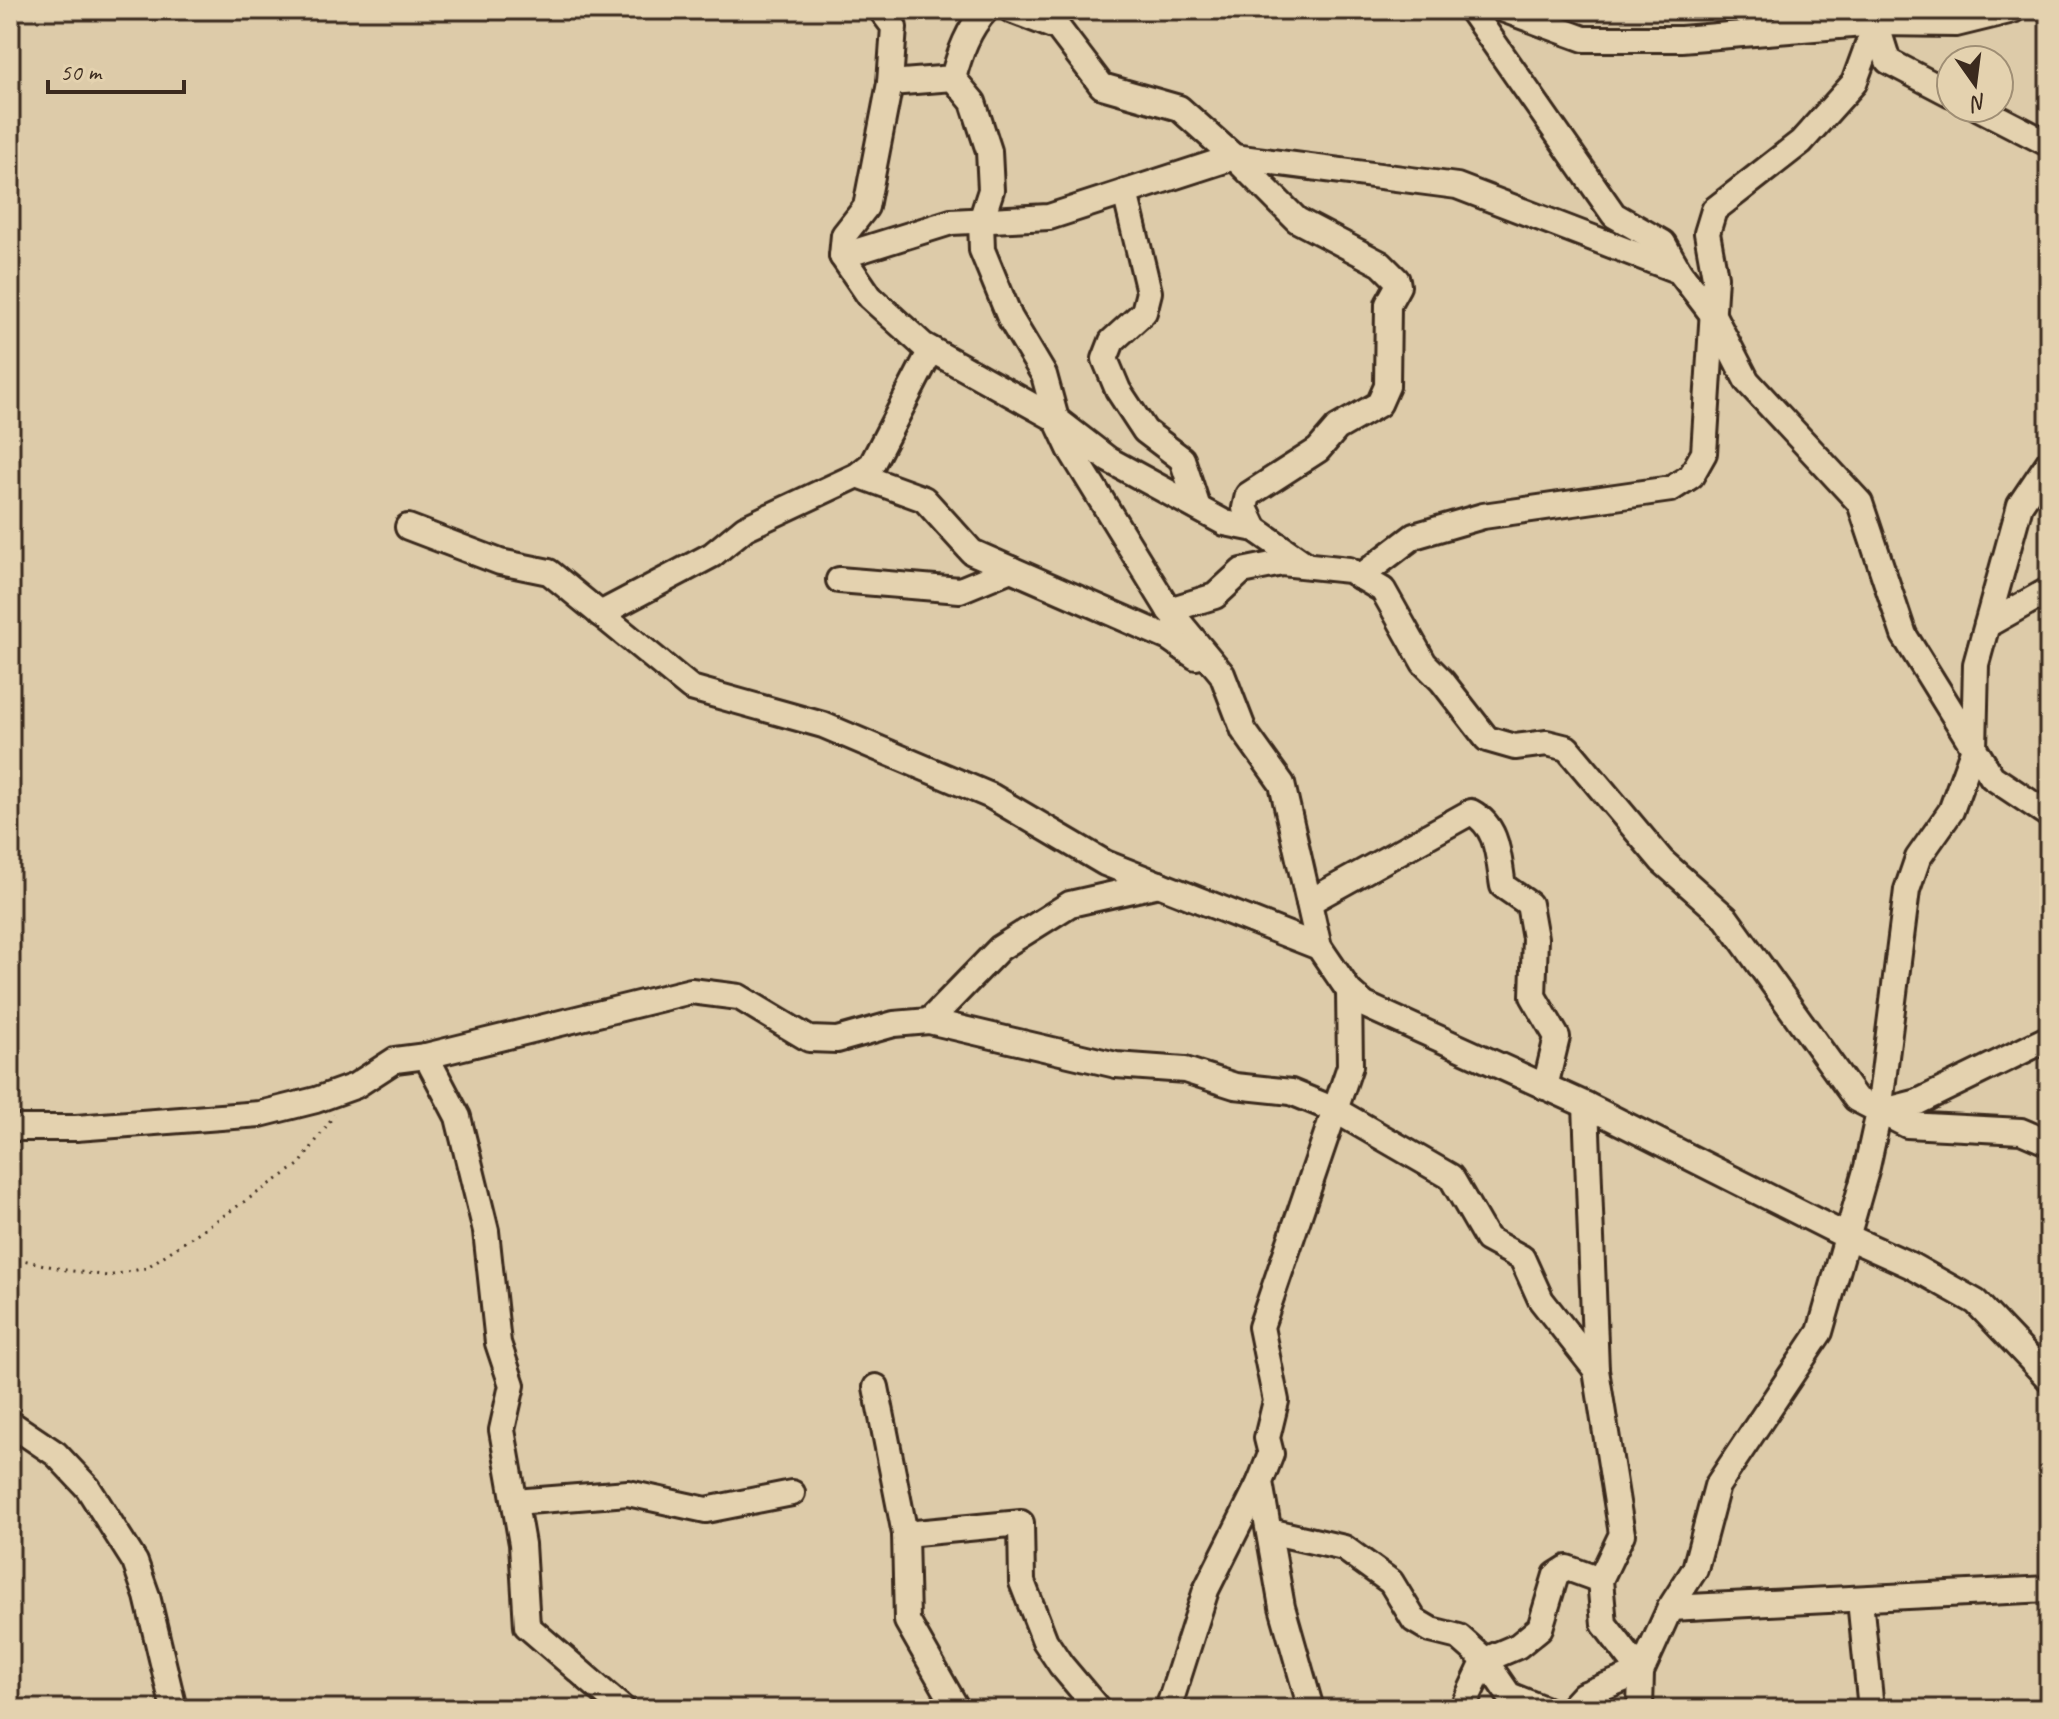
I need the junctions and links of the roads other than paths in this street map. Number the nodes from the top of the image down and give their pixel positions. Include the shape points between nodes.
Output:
1 (881, 10) edge
2 (986, 10) edge
3 (1011, 10) edge
4 (1471, 10) edge
5 (1505, 10) edge
6 (1783, 10) edge
7 (2013, 10) edge
8 (1876, 16) edge
9 (1828, 27) junction
10 (953, 78) junction
11 (890, 83) junction
12 (1935, 86) edge
13 (2010, 124) edge
14 (2049, 144) edge
15 (1234, 157) junction
16 (1125, 192) junction
17 (981, 221) junction
18 (842, 256) junction
19 (1679, 271) junction
20 (1713, 315) junction
21 (931, 350) junction
22 (1056, 419) junction
23 (2049, 462) edge
24 (858, 475) junction
25 (1198, 508) junction
26 (408, 527) dead end
27 (1255, 529) junction
28 (1307, 566) junction
29 (1011, 569) junction
30 (1360, 577) junction
31 (839, 580) dead end
32 (2049, 590) edge
33 (1169, 610) junction
34 (600, 614) junction
35 (1987, 625) junction
36 (1222, 674) junction
37 (1974, 748) junction
38 (2049, 815) edge
39 (1159, 884) junction
40 (1309, 902) junction
41 (1319, 947) junction
42 (1349, 991) junction
43 (929, 1021) junction
44 (2049, 1038) edge
45 (426, 1056) junction
46 (1545, 1087) junction
47 (1586, 1105) junction
48 (1335, 1110) junction
49 (1879, 1112) junction
50 (10, 1128) edge
51 (2049, 1143) edge
52 (1848, 1237) junction
53 (1596, 1370) junction
54 (2049, 1379) edge
55 (876, 1387) dead end
56 (10, 1423) edge
57 (1260, 1482) junction
58 (792, 1493) dead end
59 (515, 1502) junction
60 (1269, 1531) junction
61 (905, 1534) junction
62 (1600, 1580) junction
63 (2049, 1589) edge
64 (1860, 1600) junction
65 (1670, 1608) junction
66 (1485, 1660) junction
67 (1641, 1672) junction
68 (174, 1709) edge
69 (623, 1709) edge
70 (957, 1709) edge
71 (1098, 1709) edge
72 (1168, 1709) edge
73 (1311, 1709) edge
74 (1462, 1709) edge
75 (1544, 1709) edge
76 (1570, 1709) edge
77 (1640, 1709) edge
78 (1871, 1709) edge

1 - 11 street via 894,27
2 - 10 street via 960,52
3 - 15 street via 1058,28 1102,86 1179,108
4 - 19 street via 1614,215 1663,243
5 - 9 street via 1584,39 1681,39
6 - 9 street
7 - 8 street via 1956,24
8 - 9 street
8 - 12 street via 1888,61
8 - 20 street via 1854,83 1801,142 1714,210 1707,233 1715,277
10 - 11 street
10 - 17 street via 973,102 989,151 991,190
11 - 18 street via 866,207 844,235
13 - 14 street
15 - 16 street
15 - 19 street via 1457,186
15 - 27 street via 1297,220 1381,264 1398,286 1388,304 1387,386 1379,404 1337,428 1318,450 1248,495 1245,508
16 - 17 street via 1049,217
16 - 25 street via 1149,292 1144,312 1112,341 1105,359 1145,431 1182,459
17 - 18 street via 951,222
17 - 22 street via 982,250 1010,318 1044,375
18 - 21 street via 870,297
19 - 20 street
20 - 30 street via 1704,453 1691,476 1671,489 1483,516 1414,536
20 - 37 street via 1747,381 1860,503 1904,635
21 - 22 street
21 - 24 street via 872,464
22 - 25 street via 1109,460
22 - 33 street
23 - 35 street via 2020,505
24 - 29 street via 924,499 972,552
24 - 34 street via 745,528 712,555
25 - 27 street via 1225,523
26 - 34 street via 500,562 549,572
27 - 28 street
28 - 30 street via 1349,570
28 - 33 street via 1282,563 1242,571 1215,596
29 - 31 street via 960,590
29 - 36 street via 1169,638
30 - 49 street via 1383,590 1424,663 1487,739 1515,747 1547,743 1567,748 1662,861 1726,918 1856,1099
32 - 35 street
33 - 36 street
34 - 39 street via 691,688 823,725 991,796 1105,863
35 - 37 street via 1976,664
36 - 40 street via 1244,731 1282,784
37 - 38 street via 1992,777
37 - 49 street via 1951,811 1918,858 1907,890
39 - 41 street
39 - 43 street via 1070,904 1000,948
40 - 41 street
40 - 46 street via 1471,812 1481,817 1495,836 1503,886 1529,904 1535,938 1533,996 1557,1037
41 - 42 street
42 - 46 street via 1365,1005
42 - 48 street via 1350,1066
43 - 45 street via 894,1024 837,1040 809,1039 739,997 691,991
43 - 48 street via 1116,1065 1185,1070 1235,1086 1291,1092
44 - 49 street via 1918,1102
45 - 50 street via 395,1060 355,1086 260,1114
45 - 59 street via 458,1117 486,1231 498,1343 512,1385 502,1430
46 - 47 street
47 - 52 street
47 - 53 street
48 - 53 street via 1451,1177 1487,1239 1522,1258 1541,1300
48 - 57 street via 1261,1327 1276,1401 1267,1438 1271,1454
49 - 51 street via 1907,1125 2021,1131
49 - 52 street
52 - 54 street via 1976,1302
52 - 65 street via 1820,1332 1717,1486 1695,1569
53 - 62 street via 1622,1534
55 - 61 street
56 - 68 street via 56,1454 88,1488 135,1562
57 - 60 street
57 - 72 street via 1206,1590
58 - 59 street via 706,1510 628,1493
59 - 69 street via 527,1626
60 - 66 street via 1344,1548 1391,1582 1414,1620 1459,1637
60 - 73 street via 1282,1607
61 - 70 street via 907,1621
61 - 71 street via 1021,1523 1022,1582 1045,1641
62 - 66 street via 1567,1568 1556,1575 1540,1628 1518,1646
62 - 67 street via 1604,1624
63 - 64 street
64 - 65 street
64 - 78 street
65 - 67 street
66 - 74 street
66 - 75 street via 1509,1695
67 - 76 street via 1583,1695
67 - 77 street

